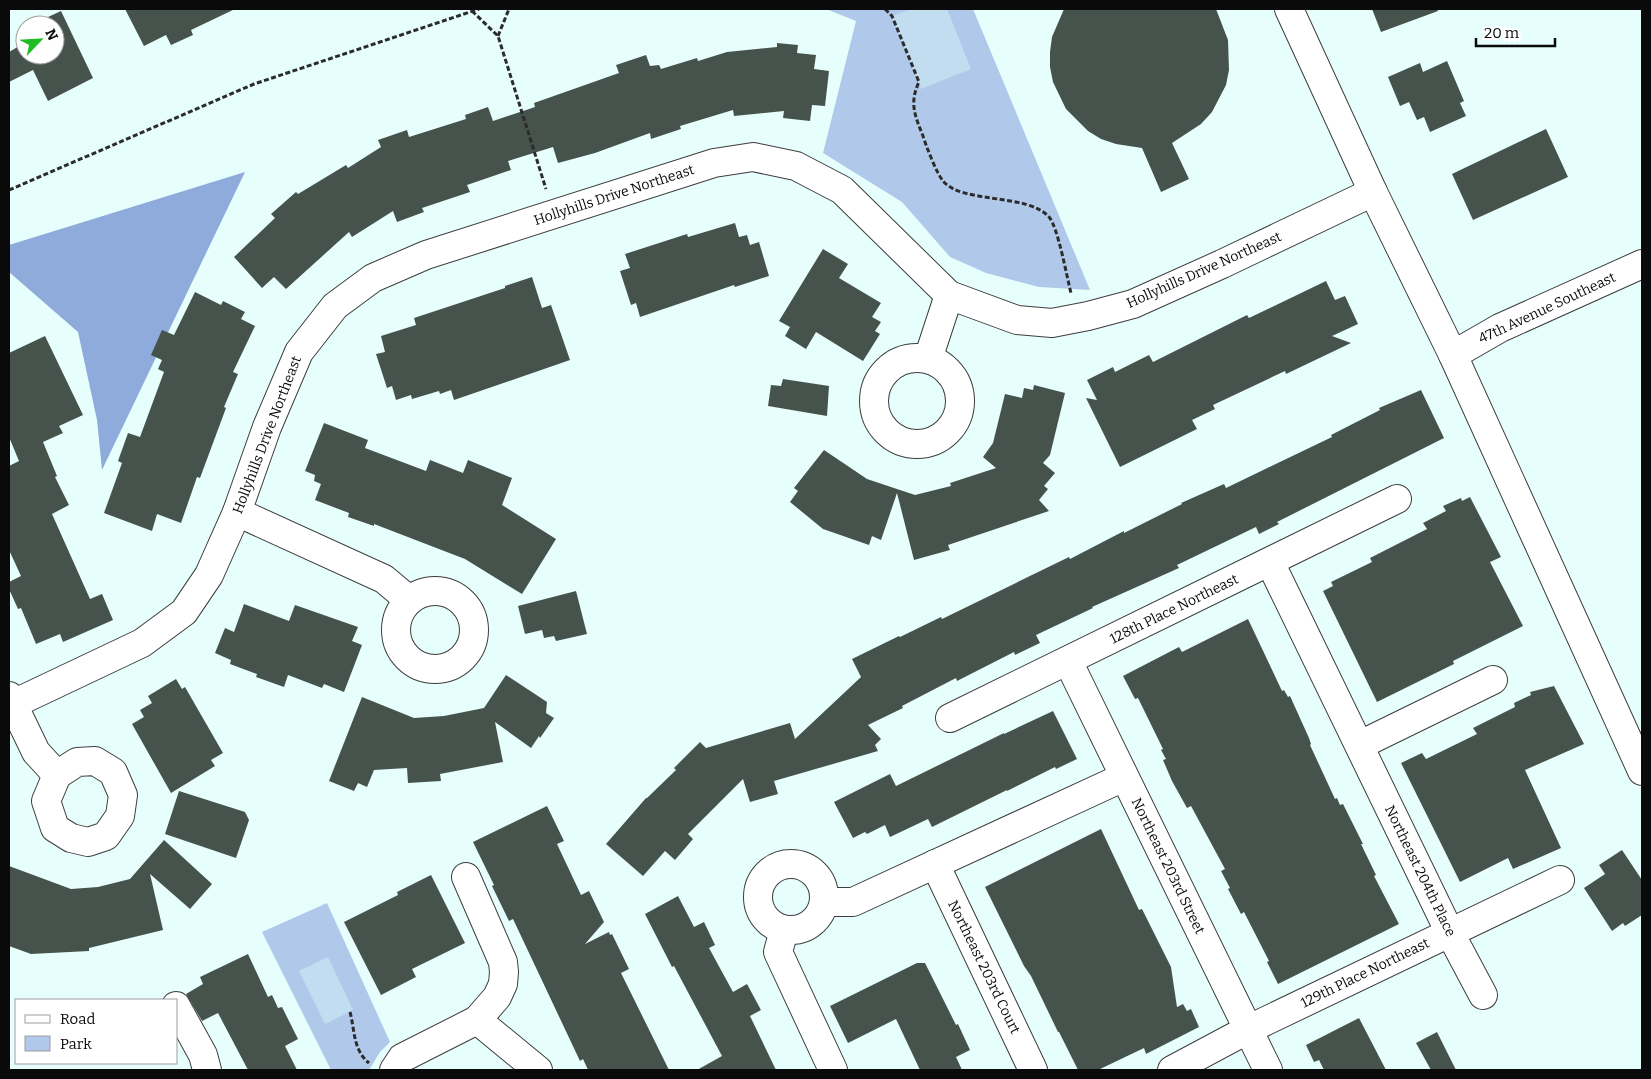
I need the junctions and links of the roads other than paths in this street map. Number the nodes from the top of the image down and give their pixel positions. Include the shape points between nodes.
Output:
1 (1289, 9) edge
2 (1374, 192) junction
3 (1642, 264) edge
4 (949, 296) junction
5 (1453, 355) junction
6 (928, 359) dead end
7 (1397, 499) dead end
8 (238, 512) junction
9 (1270, 562) junction
10 (409, 600) dead end
11 (1068, 661) junction
12 (1493, 680) dead end
13 (10, 703) edge
14 (950, 718) dead end
15 (1360, 745) junction
16 (1642, 770) edge
17 (57, 775) dead end
18 (1124, 777) junction
19 (935, 864) junction
20 (466, 877) dead end
21 (1560, 880) dead end
22 (824, 902) junction
23 (784, 930) junction
24 (1450, 933) junction
25 (1483, 995) dead end
26 (178, 1010) edge
27 (478, 1020) junction
28 (1248, 1030) junction
29 (383, 1068) edge
30 (207, 1070) edge
31 (538, 1070) edge
32 (833, 1070) edge
33 (1033, 1070) edge
34 (1172, 1070) edge
35 (1268, 1070) edge

1 - 2 street
2 - 4 street, Hollyhills Drive Northeast via 1133,304 1077,318 1052,323 1017,320
2 - 5 street
3 - 5 street, 47th Avenue Southeast via 1500,328
4 - 6 street
4 - 8 street, Hollyhills Drive Northeast via 842,190 796,166 753,157 714,163 426,255 373,278 335,306 299,352 267,427
5 - 16 street
7 - 9 street, 128th Place Northeast
8 - 10 street via 384,579
8 - 13 street, Hollyhills Drive Northeast via 209,575 184,612 142,643
9 - 11 street, 128th Place Northeast
9 - 15 street, Northeast 204th Place
11 - 14 street, 128th Place Northeast
11 - 18 street, Northeast 203rd Street
12 - 15 street
13 - 17 street via 36,752
15 - 24 street, Northeast 204th Place
18 - 19 street
18 - 28 street, Northeast 203rd Street
19 - 22 street via 853,902
19 - 33 street, Northeast 203rd Court
20 - 27 street via 503,962 504,972 497,997
21 - 24 street, 129th Place Northeast
22 - 23 street via 822,912 806,928
22 - 23 street via 820,880 813,872 792,864 772,870 759,888 760,910 774,926
23 - 32 street via 778,952
24 - 25 street, Northeast 204th Place
24 - 28 street, 129th Place Northeast
26 - 30 street via 203,1055
27 - 29 street
27 - 31 street
28 - 34 street, 129th Place Northeast
28 - 35 street, Northeast 203rd Street

